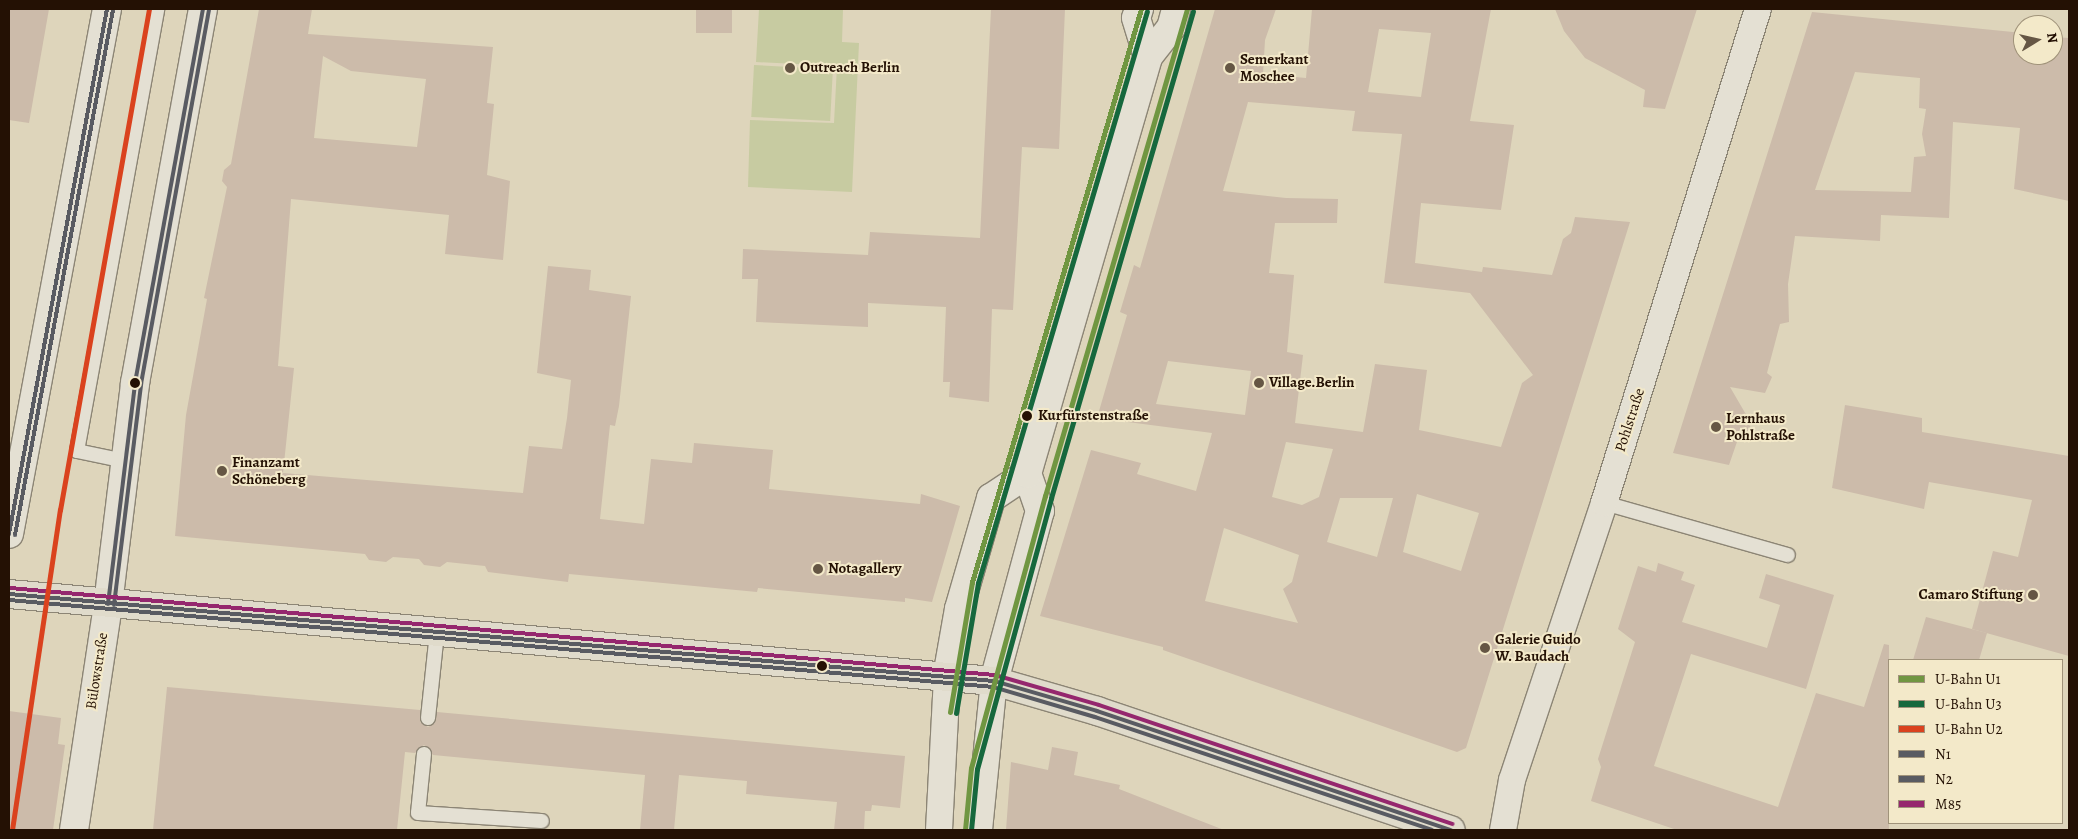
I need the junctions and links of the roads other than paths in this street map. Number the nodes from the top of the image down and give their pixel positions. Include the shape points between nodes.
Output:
1 (107, 9) edge
2 (157, 9) edge
3 (203, 9) edge
4 (1139, 9) edge
5 (1176, 9) edge
6 (1758, 9) edge
7 (1148, 57) junction
8 (125, 460) junction
9 (1027, 474) junction
10 (1604, 503) junction
11 (9, 534) edge
12 (1788, 555) dead end
13 (9, 594) edge
14 (108, 604) junction
15 (437, 632) junction
16 (947, 677) junction
17 (994, 681) junction
18 (428, 718) dead end
19 (424, 754) dead end
20 (542, 821) dead end
21 (74, 830) edge
22 (938, 830) edge
23 (979, 830) edge
24 (1451, 830) edge
25 (1504, 830) edge

1 - 11 main road
2 - 8 lane via 77,451
3 - 8 main road, Bülowstraße via 135,383
4 - 7 main road via 1136,18
5 - 7 main road via 1171,28
6 - 10 street, Pohlstraße
7 - 9 main road
8 - 14 main road, Bülowstraße
9 - 16 main road via 991,498 959,609
9 - 17 main road via 1040,511
10 - 12 lane
10 - 25 street, Pohlstraße via 1512,780
13 - 14 main road
14 - 15 main road
14 - 21 main road, Bülowstraße
15 - 16 main road
15 - 18 lane
16 - 17 main road
16 - 22 street
17 - 23 street
17 - 24 main road via 1112,716
19 - 20 lane via 418,813

